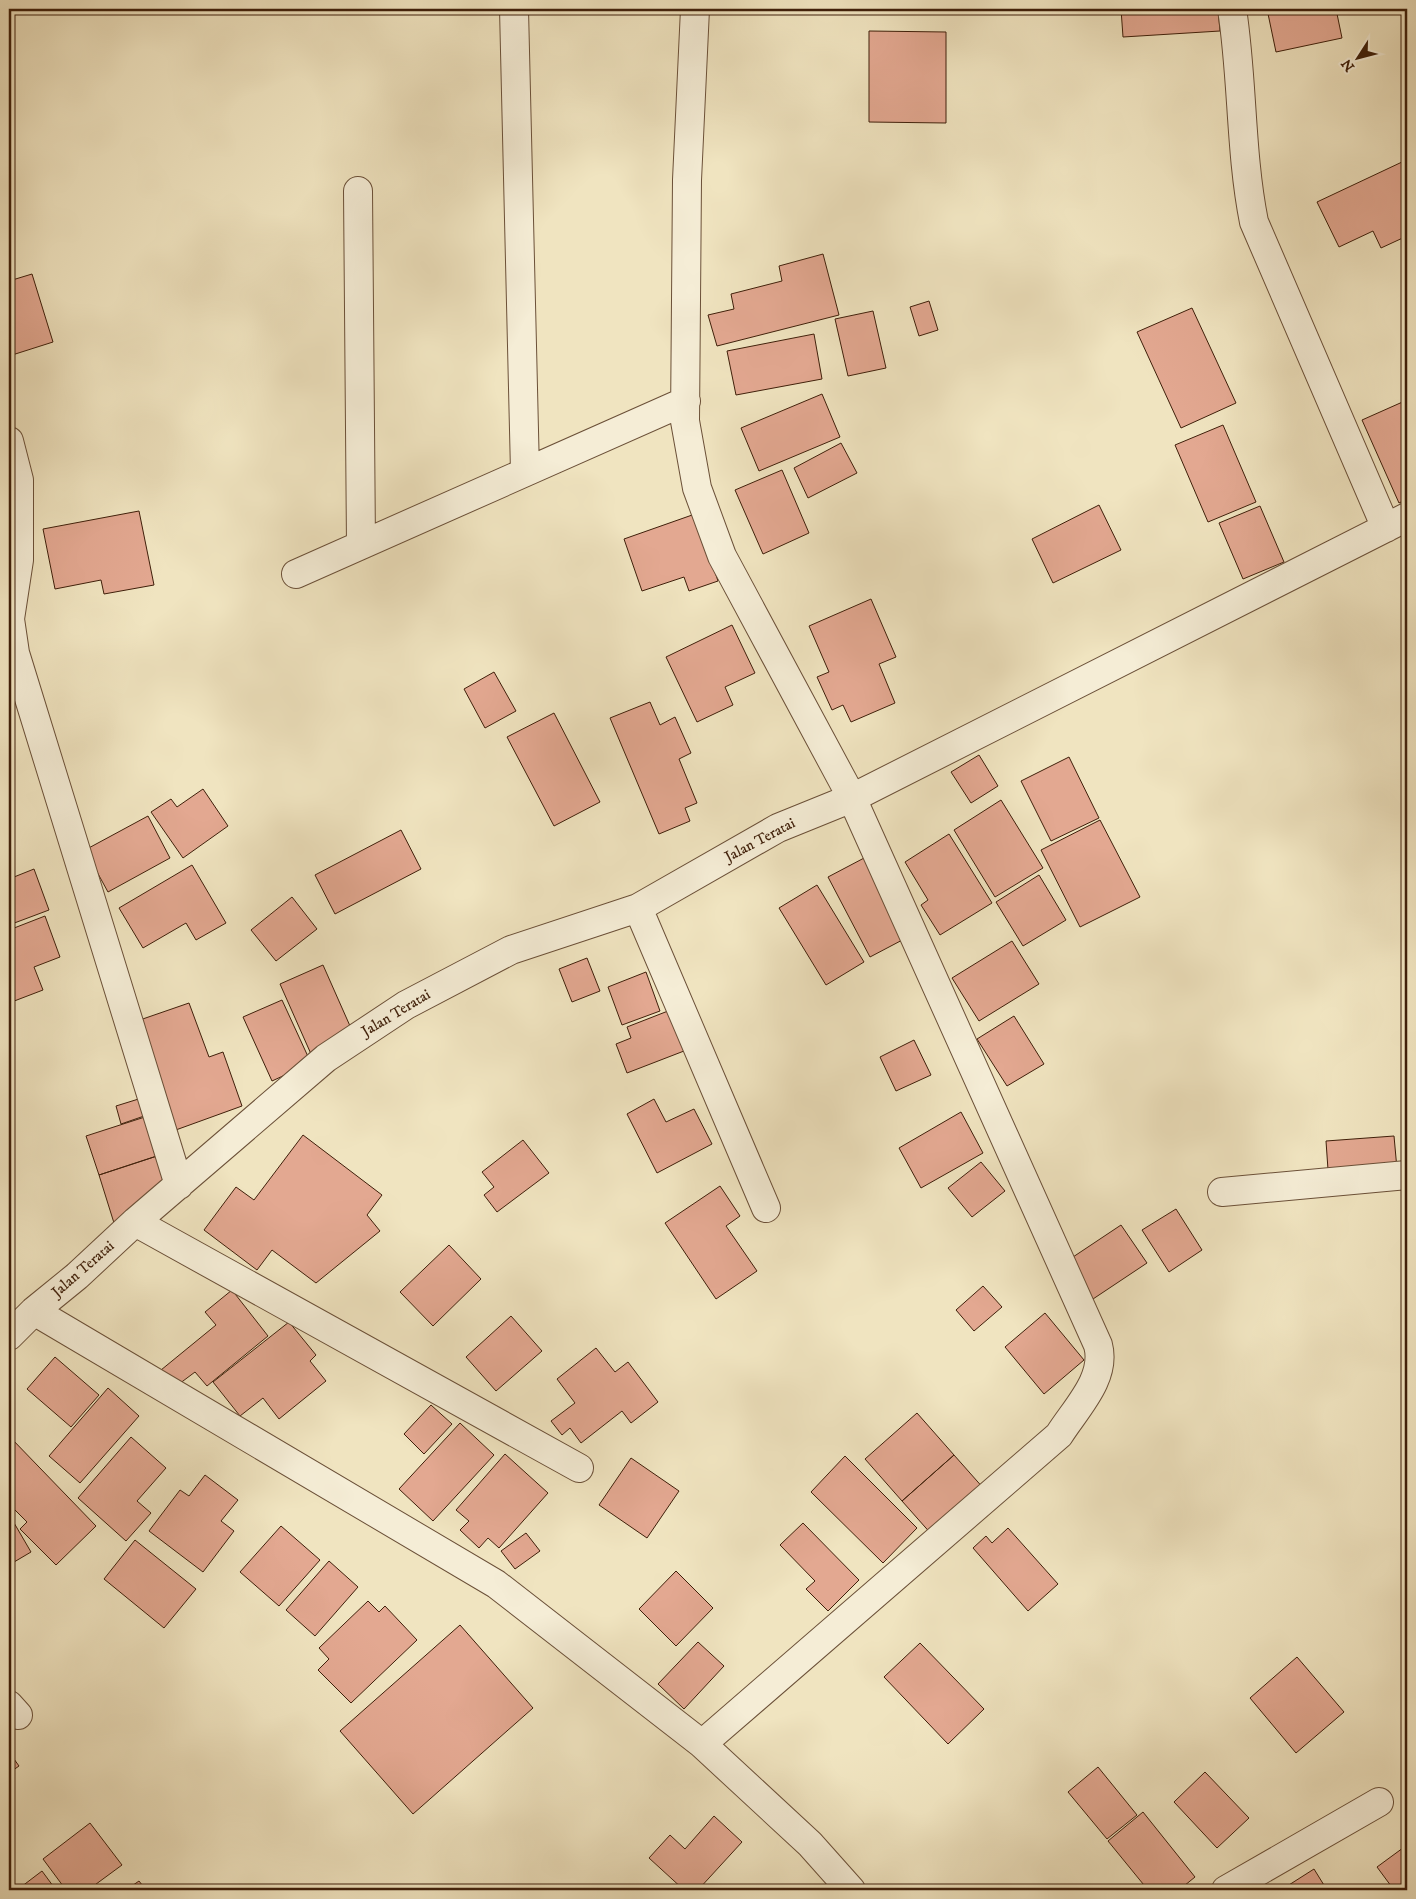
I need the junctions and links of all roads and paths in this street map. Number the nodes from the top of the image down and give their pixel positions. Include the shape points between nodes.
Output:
1 (514, 9) edge
2 (695, 9) edge
3 (1232, 9) edge
4 (358, 191) dead end
5 (686, 401) junction
6 (9, 441) edge
7 (525, 472) junction
8 (14, 481) edge
9 (1397, 523) edge
10 (361, 545) junction
11 (296, 574) dead end
12 (852, 798) junction
13 (638, 908) junction
14 (1407, 1175) edge
15 (179, 1185) junction
16 (1222, 1192) dead end
17 (766, 1208) dead end
18 (135, 1222) junction
19 (34, 1311) junction
20 (9, 1336) edge
21 (579, 1468) dead end
22 (702, 1744) junction
23 (1379, 1802) dead end
24 (851, 1890) edge
25 (1226, 1890) edge

1 - 7 street
2 - 5 street via 687,180
3 - 9 street via 1238,48 1246,182 1254,222
4 - 10 street
5 - 7 street
5 - 12 street via 685,421 697,488 722,556
6 - 8 street
7 - 10 street
8 - 15 street via 19,560 10,619 15,653
9 - 12 street, Jalan Teratai
10 - 11 street
12 - 13 street, Jalan Teratai via 778,828
12 - 22 street via 1102,1358 1100,1370 1059,1435
13 - 15 street, Jalan Teratai via 511,950 406,1006 326,1058
13 - 17 street
14 - 16 street
15 - 18 street, Jalan Teratai
18 - 19 street, Jalan Teratai via 78,1276
18 - 21 street
19 - 20 street, Jalan Teratai
19 - 22 street via 496,1584
22 - 24 street via 810,1844
23 - 25 street

